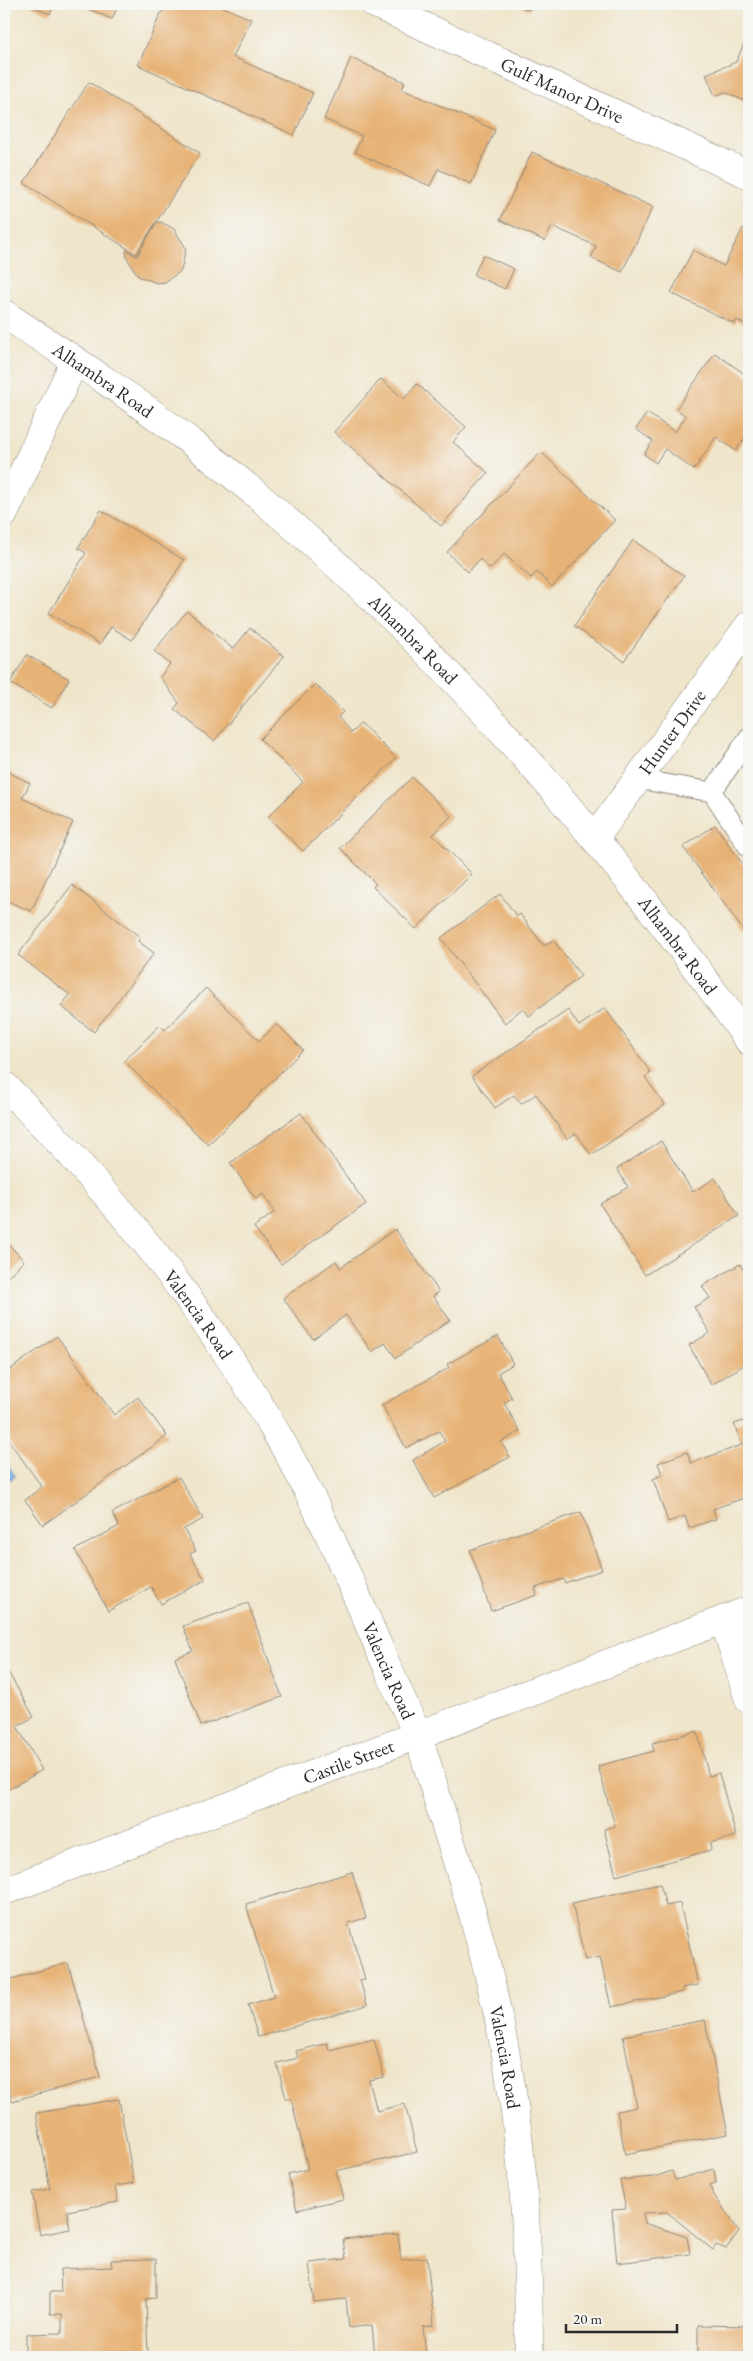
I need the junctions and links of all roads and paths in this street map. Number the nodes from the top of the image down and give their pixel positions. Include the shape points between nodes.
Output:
1 (375, 4) edge
2 (749, 175) edge
3 (4, 314) edge
4 (75, 360) junction
5 (4, 514) edge
6 (749, 625) edge
7 (749, 737) edge
8 (637, 779) junction
9 (712, 792) junction
10 (595, 838) junction
11 (749, 848) edge
12 (749, 1041) edge
13 (4, 1085) edge
14 (749, 1610) edge
15 (724, 1620) junction
16 (749, 1700) edge
17 (417, 1736) junction
18 (4, 1891) edge
19 (529, 2357) edge

1 - 2 street, Gulf Manor Drive
3 - 4 street, Alhambra Road
4 - 5 street
4 - 10 street, Alhambra Road via 190,441 287,520 372,597 469,694
6 - 8 street, Hunter Drive
7 - 9 lane
8 - 9 lane
8 - 10 street, Hunter Drive
9 - 11 lane
10 - 12 street, Alhambra Road via 652,907
13 - 17 street, Valencia Road via 143,1238 194,1305 250,1389 332,1537
14 - 15 street, Castile Street
15 - 16 street
15 - 17 street, Castile Street
17 - 18 street, Castile Street
17 - 19 street, Valencia Road via 478,1924 508,2067 522,2168 529,2288

